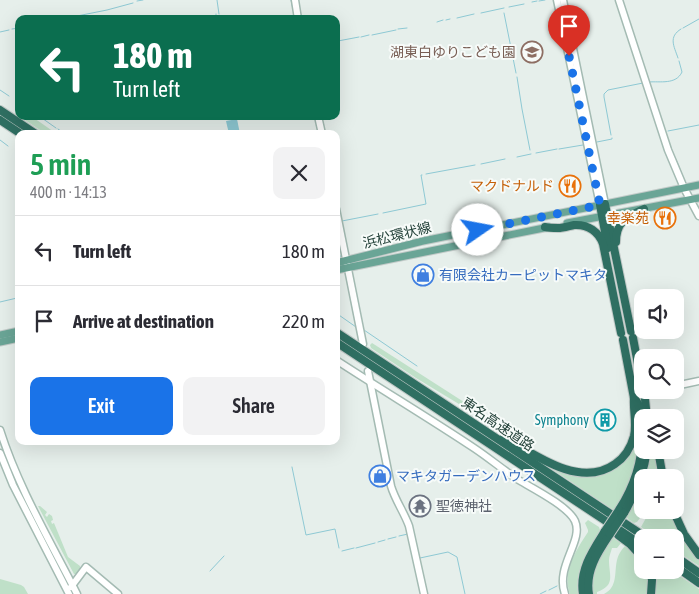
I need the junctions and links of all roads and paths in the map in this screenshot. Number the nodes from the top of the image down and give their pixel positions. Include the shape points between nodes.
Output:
1 (295, 0) edge
2 (557, 0) edge
3 (564, 0) edge
4 (619, 0) edge
5 (297, 15) edge
6 (0, 110) edge
7 (0, 120) edge
8 (15, 120) edge
9 (15, 120) edge
10 (16, 130) edge
11 (30, 130) edge
12 (699, 185) edge
13 (684, 188) junction
14 (699, 198) edge
15 (689, 200) junction
16 (602, 204) junction
17 (644, 209) junction
18 (605, 215) junction
19 (699, 216) edge
20 (545, 227) junction
21 (340, 229) edge
22 (616, 256) junction
23 (340, 263) edge
24 (347, 264) junction
25 (340, 268) edge
26 (615, 304) junction
27 (15, 332) edge
28 (0, 335) edge
29 (340, 335) edge
30 (15, 339) edge
31 (0, 342) edge
32 (362, 344) dead end
33 (340, 345) edge
34 (635, 349) edge
35 (340, 363) edge
36 (368, 370) dead end
37 (699, 381) edge
38 (370, 382) junction
39 (413, 382) junction
40 (684, 384) edge
41 (634, 398) edge
42 (634, 399) edge
43 (635, 399) edge
44 (0, 430) edge
45 (0, 453) edge
46 (645, 459) edge
47 (547, 482) junction
48 (622, 512) junction
49 (677, 519) edge
50 (634, 530) edge
51 (608, 533) junction
52 (634, 540) edge
53 (634, 547) edge
54 (699, 556) edge
55 (684, 562) edge
56 (684, 572) edge
57 (699, 573) edge
58 (652, 579) edge
59 (699, 583) edge
60 (72, 584) junction
61 (68, 593) edge
62 (77, 594) edge
63 (118, 594) edge
64 (424, 594) edge
65 (565, 594) edge
66 (583, 594) edge
67 (589, 594) edge
68 (652, 594) edge

1 - 5 street
2 - 16 street
3 - 16 street
4 - 13 street via 666,144
6 - 8 highway
7 - 10 highway
9 - 11 highway
12 - 13 main road, 浜松環状線
13 - 15 street
13 - 16 main road, 浜松環状線
14 - 15 main road, 浜松環状線
15 - 17 main road, 浜松環状線
15 - 19 street
16 - 18 highway
16 - 24 main road, 浜松環状線 via 423,241
17 - 18 main road, 浜松環状線
17 - 22 highway via 627,217 621,224 617,232
18 - 20 main road, 浜松環状線
18 - 22 highway
18 - 26 highway via 616,286
20 - 24 main road, 浜松環状線
20 - 26 highway via 581,225 597,233 603,244
21 - 24 street
22 - 34 highway
23 - 24 main road, 浜松環状線
24 - 25 main road, 浜松環状線
24 - 32 street
26 - 41 highway
27 - 28 main road
29 - 39 highway, 東名高速道路
30 - 31 main road
33 - 47 highway, 東名高速道路
35 - 38 street
36 - 38 street
37 - 40 street
38 - 64 street via 391,486 409,526
38 - 65 street via 571,515 577,531 564,570 562,583
39 - 42 highway via 535,455 580,473 602,471 624,455 632,444 635,428
39 - 50 highway, 東名高速道路
43 - 48 highway via 641,413 641,450
44 - 60 street via 20,482
45 - 61 street
46 - 48 highway via 641,479
47 - 52 highway, 東名高速道路
47 - 53 highway
48 - 51 highway, bridge
49 - 54 highway
51 - 66 highway via 591,553 582,580
51 - 67 highway via 591,568
55 - 57 highway
56 - 59 highway
58 - 68 highway
60 - 61 street
60 - 62 street
60 - 63 street via 86,567

